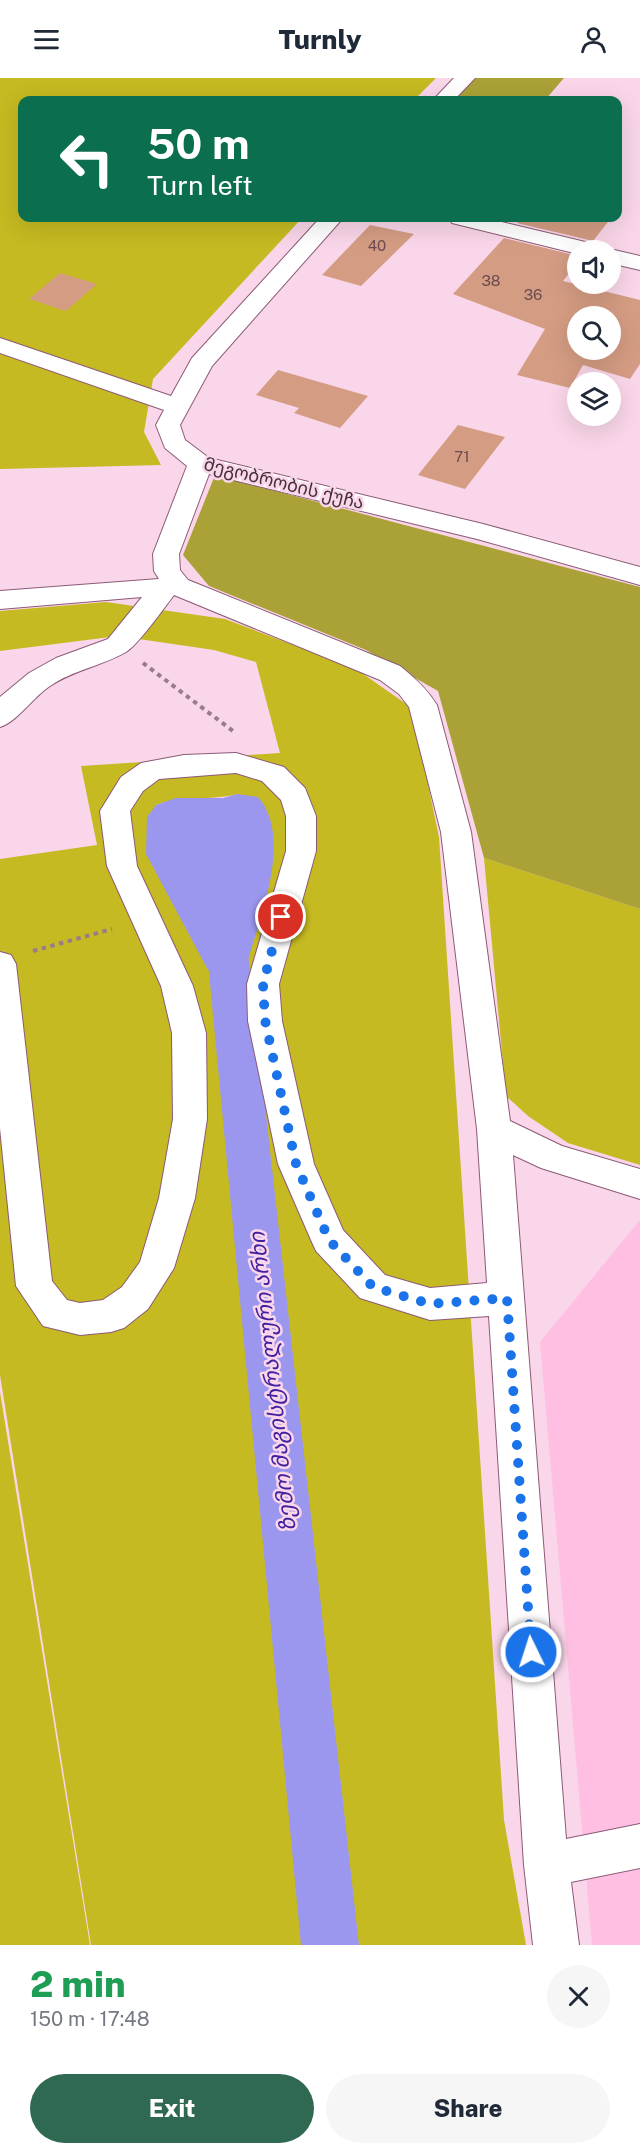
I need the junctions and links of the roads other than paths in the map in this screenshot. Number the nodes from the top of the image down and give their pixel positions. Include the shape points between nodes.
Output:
1 (465, 78) edge
2 (447, 96) edge
3 (328, 222) edge
4 (476, 222) edge
5 (567, 244) edge
6 (621, 259) edge
7 (640, 263) edge
8 (0, 345) edge
9 (178, 407) junction
10 (200, 464) junction
11 (640, 576) edge
12 (172, 587) junction
13 (0, 600) edge
14 (0, 717) edge
15 (11, 959) edge
16 (494, 1129) junction
17 (640, 1184) edge
18 (507, 1298) junction
19 (640, 1846) edge
20 (546, 1865) junction
21 (556, 1945) edge

1 - 2 street
3 - 9 street, მეგობრობის ქუჩა via 201,363
4 - 5 street
6 - 7 street
8 - 9 street
9 - 10 street, მეგობრობის ქუჩა via 168,425 174,443
10 - 11 street, მეგობრობის ქუჩა via 483,532
10 - 12 street via 166,554
12 - 13 street
12 - 14 street via 118,645 66,664 39,680
12 - 16 street via 390,673 409,687 423,705 456,832
15 - 18 street via 34,1286 56,1314 80,1318 111,1316 135,1298 156,1268 177,1197 190,1119 189,1033 177,986 123,866 115,811 132,784 151,770 236,764 273,774 294,796 302,816 301,851 263,984 265,1020 296,1164 329,1240 373,1287 430,1304
16 - 17 street via 553,1158
16 - 18 street
18 - 20 street
19 - 20 street
20 - 21 street

